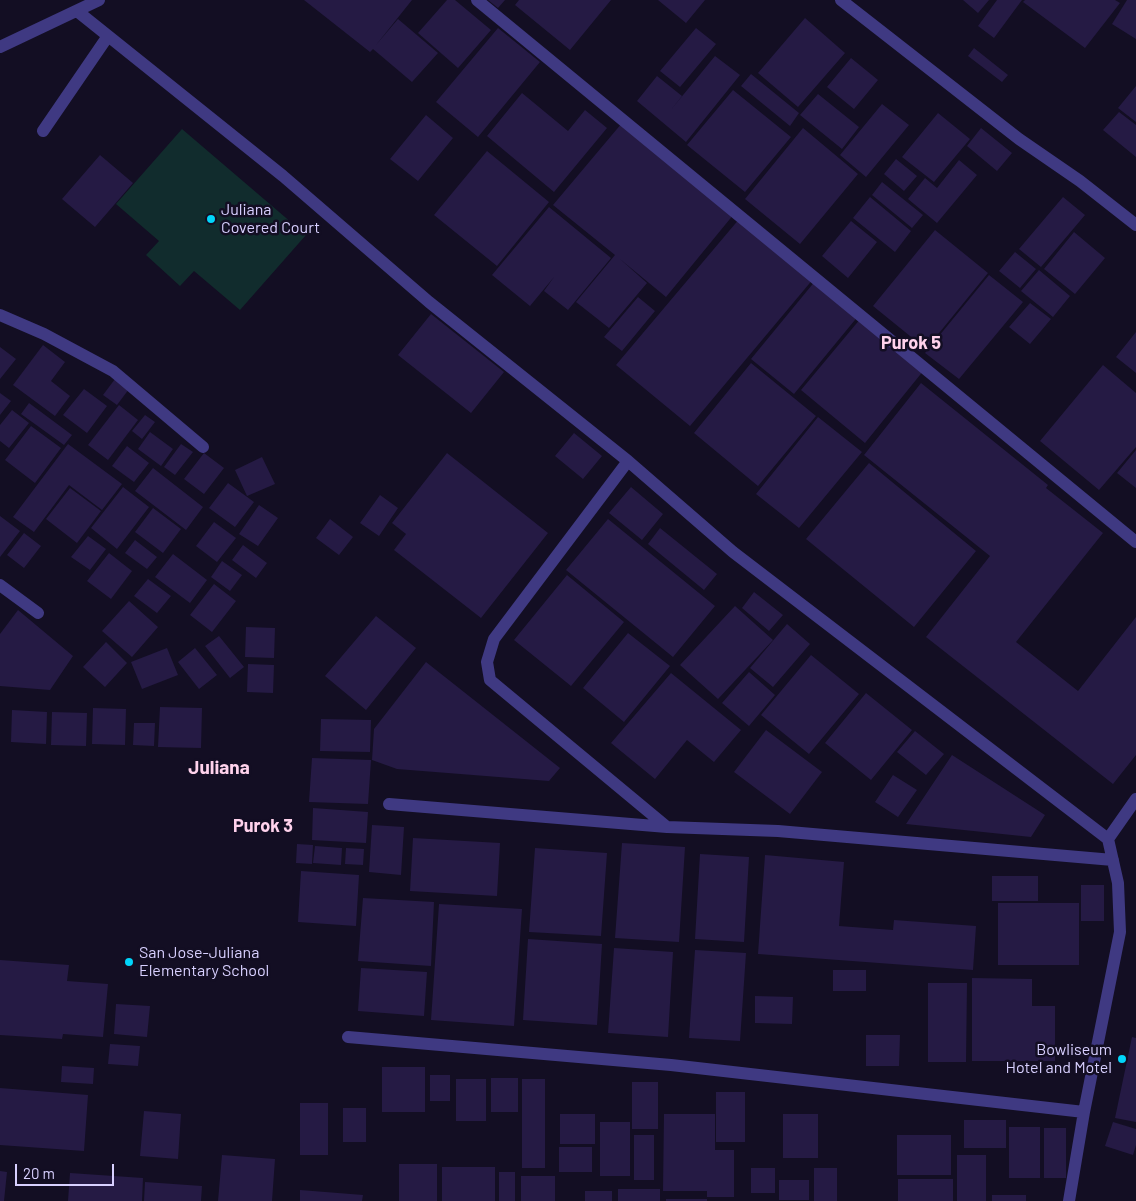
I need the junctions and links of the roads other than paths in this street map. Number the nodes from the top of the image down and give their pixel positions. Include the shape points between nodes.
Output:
1 (99, 0) edge
2 (477, 0) edge
3 (841, 0) edge
4 (77, 11) junction
5 (108, 36) junction
6 (0, 47) edge
7 (43, 131) dead end
8 (1136, 225) edge
9 (0, 315) edge
10 (203, 447) dead end
11 (628, 461) junction
12 (1136, 542) edge
13 (0, 585) edge
14 (38, 613) dead end
15 (1136, 799) edge
16 (389, 804) dead end
17 (667, 827) junction
18 (1108, 839) junction
19 (1113, 860) junction
20 (348, 1037) dead end
21 (1084, 1112) junction
22 (1069, 1201) edge

1 - 4 street
2 - 12 street
3 - 8 street via 1019,139
4 - 5 street
4 - 6 street
5 - 7 street
5 - 11 street via 283,176 429,302
9 - 10 street via 44,334 113,371
11 - 17 street via 494,639 486,662 490,680
11 - 18 street via 733,552
13 - 14 street
15 - 18 street
16 - 17 street
17 - 19 street via 778,831
18 - 19 street
19 - 21 street via 1118,884 1120,932
20 - 21 street via 681,1066
21 - 22 street

